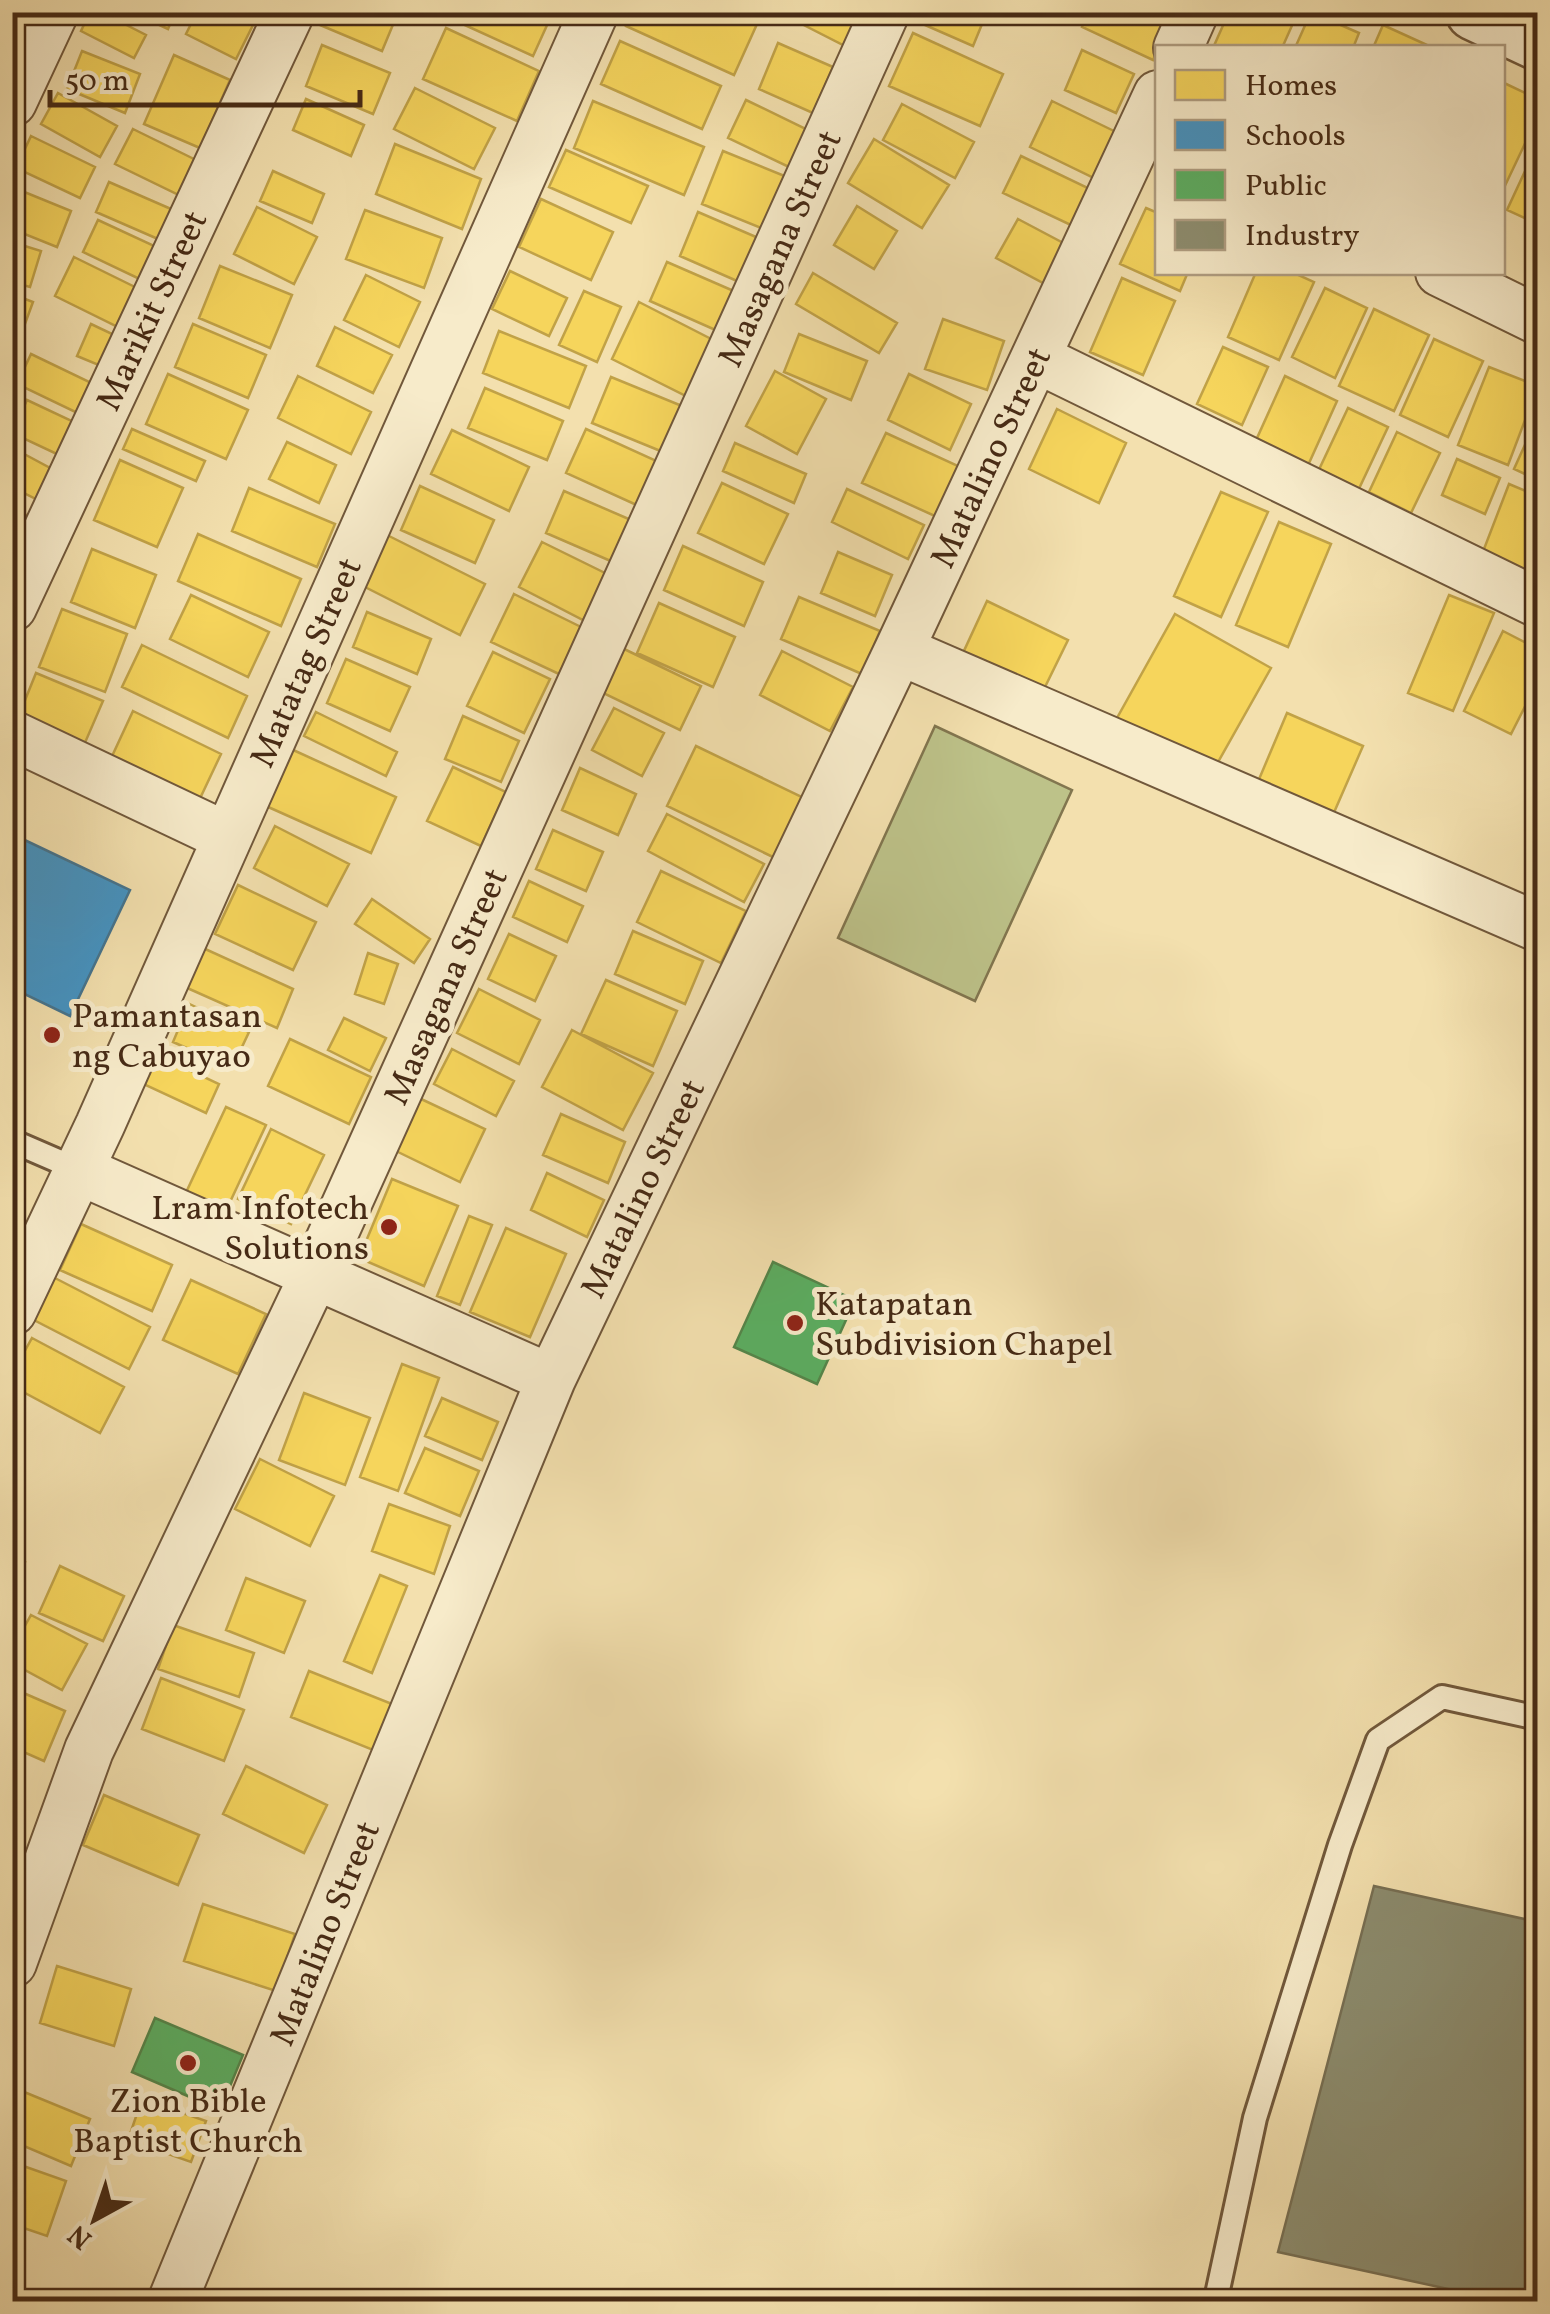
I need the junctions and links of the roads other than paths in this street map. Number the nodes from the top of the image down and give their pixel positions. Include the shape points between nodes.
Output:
1 (54, 12) edge
2 (290, 12) edge
3 (594, 12) edge
4 (885, 12) edge
5 (1194, 12) edge
6 (1474, 12) edge
7 (1538, 42) edge
8 (1179, 45) edge
9 (12, 102) edge
10 (1153, 120) edge
11 (1446, 275) edge
12 (1538, 320) edge
13 (1036, 358) junction
14 (1538, 603) edge
15 (12, 607) edge
16 (899, 650) junction
17 (12, 736) edge
18 (227, 838) junction
19 (1538, 927) edge
20 (12, 1142) edge
21 (78, 1170) junction
22 (315, 1274) junction
23 (12, 1310) edge
24 (551, 1379) junction
25 (1538, 1718) edge
26 (12, 1962) edge
27 (172, 2302) edge
28 (1226, 2302) edge

1 - 9 street
2 - 15 street, Marikit Street
3 - 18 street, Matatag Street
4 - 22 street, Masagana Street
5 - 8 street
6 - 7 street
10 - 13 street, Matalino Street
11 - 12 street
13 - 14 street
13 - 16 street, Matalino Street
16 - 19 street
16 - 24 street, Matalino Street
17 - 18 street
18 - 21 street, Matatag Street
20 - 21 lane
21 - 22 street
21 - 23 street, Matatag Street
22 - 24 street
22 - 26 street, Masagana Street via 89,1750
24 - 27 street, Matalino Street
25 - 28 lane via 1442,1696 1378,1740 1255,2118 1216,2299

